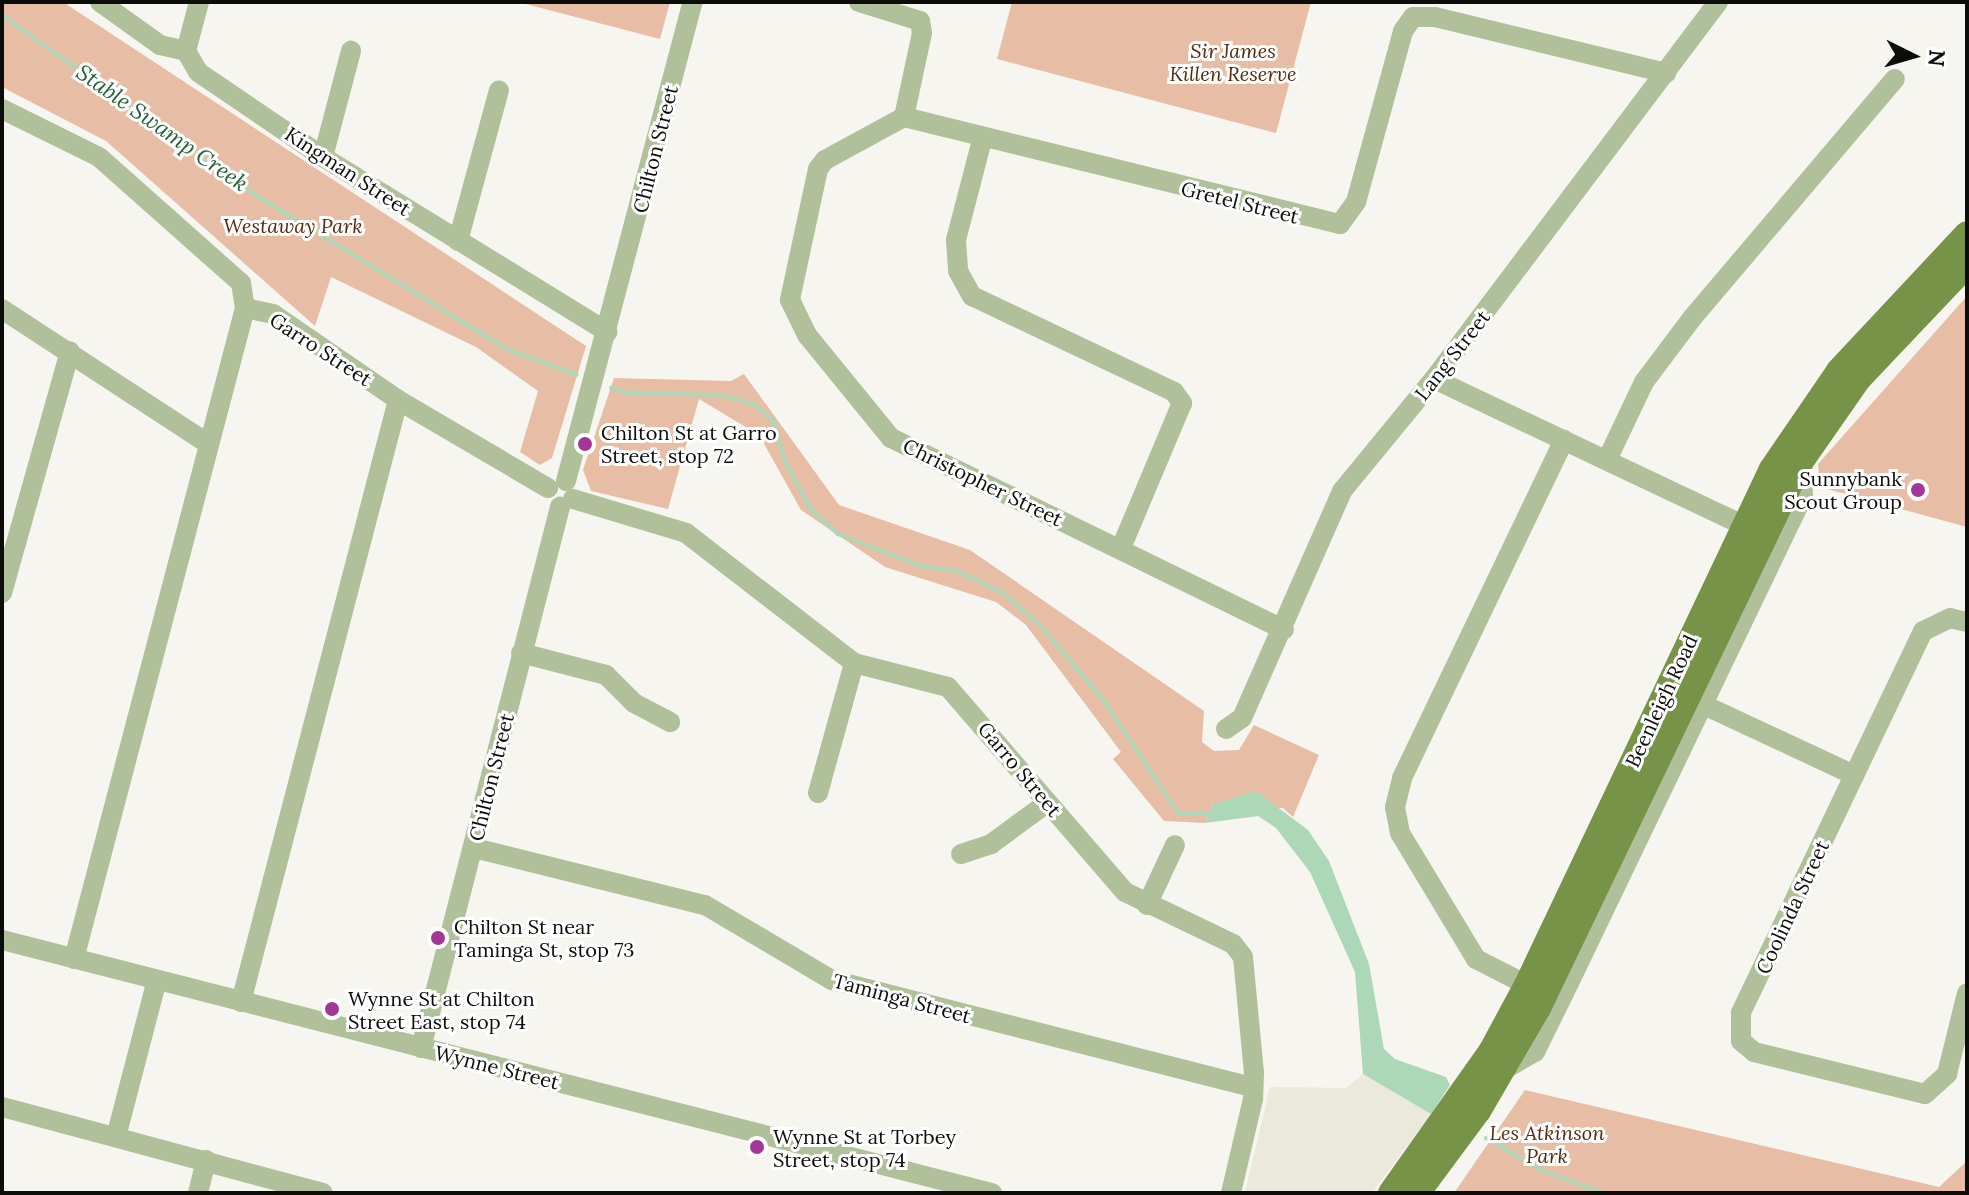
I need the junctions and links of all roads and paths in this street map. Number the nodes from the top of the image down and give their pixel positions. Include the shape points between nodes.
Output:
1 (100, 2) edge
2 (199, 2) edge
3 (693, 2) edge
4 (859, 2) edge
5 (1718, 2) edge
6 (186, 51) junction
7 (351, 51) dead end
8 (1666, 73) junction
9 (1895, 79) dead end
10 (499, 90) dead end
11 (2, 109) edge
12 (904, 117) junction
13 (982, 140) junction
14 (323, 157) junction
15 (1967, 234) edge
16 (458, 241) junction
17 (1967, 264) edge
18 (245, 308) junction
19 (2, 309) edge
20 (607, 332) junction
21 (70, 351) junction
22 (1434, 379) junction
23 (398, 400) junction
24 (1564, 440) junction
25 (208, 444) junction
26 (1607, 460) junction
27 (1801, 461) junction
28 (562, 494) junction
29 (1753, 529) junction
30 (1121, 548) junction
31 (6, 569) edge
32 (2, 593) edge
33 (1967, 622) edge
34 (1284, 630) junction
35 (521, 653) junction
36 (854, 663) junction
37 (1684, 696) junction
38 (670, 722) dead end
39 (1226, 729) dead end
40 (1854, 775) junction
41 (818, 793) dead end
42 (1047, 803) junction
43 (1175, 845) dead end
44 (474, 848) junction
45 (961, 854) dead end
46 (1147, 905) junction
47 (2, 940) edge
48 (74, 959) junction
49 (157, 980) junction
50 (1527, 985) junction
51 (1967, 993) edge
52 (241, 1002) junction
53 (421, 1048) junction
54 (1253, 1087) junction
55 (2, 1107) edge
56 (116, 1137) junction
57 (206, 1160) junction
58 (198, 1193) edge
59 (323, 1193) edge
60 (992, 1193) edge
61 (1231, 1193) edge
62 (1391, 1193) edge
63 (1417, 1193) edge

1 - 6 street, Kingman Street via 160,45
2 - 6 street
3 - 20 street, Chilton Street
4 - 12 street via 920,21
5 - 8 street, Lang Street
6 - 14 street, Kingman Street via 198,72
7 - 14 street
8 - 13 street, Gretel Street via 1435,17 1413,17 1403,31 1356,202 1340,224
8 - 22 street, Lang Street
9 - 26 street via 1684,328 1644,382
10 - 16 street
11 - 18 street, Garro Street via 99,157 241,283
12 - 13 street, Gretel Street
12 - 30 street, Christopher Street via 825,160 818,169 792,271 790,300 801,324 891,438
13 - 30 street via 956,240 958,271 972,296 1174,392 1182,403
14 - 16 street, Kingman Street
15 - 29 main road, Beenleigh Road via 1839,371 1772,469
16 - 20 street, Kingman Street
17 - 27 main road, Beenleigh Road via 1859,378
18 - 23 street, Garro Street via 273,314
18 - 25 street
19 - 21 street
20 - 28 street, Chilton Street
21 - 25 street
21 - 31 street
22 - 24 street
22 - 34 street, Lang Street via 1342,491
23 - 28 street, Garro Street
23 - 52 street
24 - 26 street
24 - 50 street via 1402,778 1395,807 1400,833 1476,959
25 - 48 street
26 - 29 street
27 - 29 main road, Beenleigh Road
27 - 37 street, Beenleigh Road via 1803,496
28 - 35 street, Chilton Street
28 - 36 street, Garro Street via 686,533
29 - 37 main road, Beenleigh Road
30 - 34 street, Christopher Street
31 - 32 street
33 - 40 street, Coolinda Street via 1950,618 1923,631
34 - 39 street, Lang Street via 1242,718
35 - 38 street via 606,675 634,703
35 - 44 street, Chilton Street
36 - 41 street
36 - 42 street, Garro Street via 948,687
37 - 40 street
37 - 50 main road, Beenleigh Road
37 - 63 main road, Beenleigh Road via 1505,1069
40 - 51 street, Coolinda Street via 1741,1013 1741,1041 1754,1052 1925,1094 1947,1074
42 - 45 street via 991,844
42 - 46 street, Garro Street via 1125,892
43 - 46 street
44 - 53 street, Chilton Street
44 - 54 street, Taminga Street via 705,905 832,980
46 - 54 street, Garro Street via 1233,944 1243,957
47 - 48 street, Wynne Street
48 - 49 street, Wynne Street
49 - 52 street, Wynne Street
49 - 56 street
50 - 62 main road, Beenleigh Road via 1491,1052
52 - 53 street, Wynne Street
53 - 60 street, Wynne Street
54 - 61 street, Garro Street
55 - 56 street
56 - 57 street
57 - 58 street
57 - 59 street

